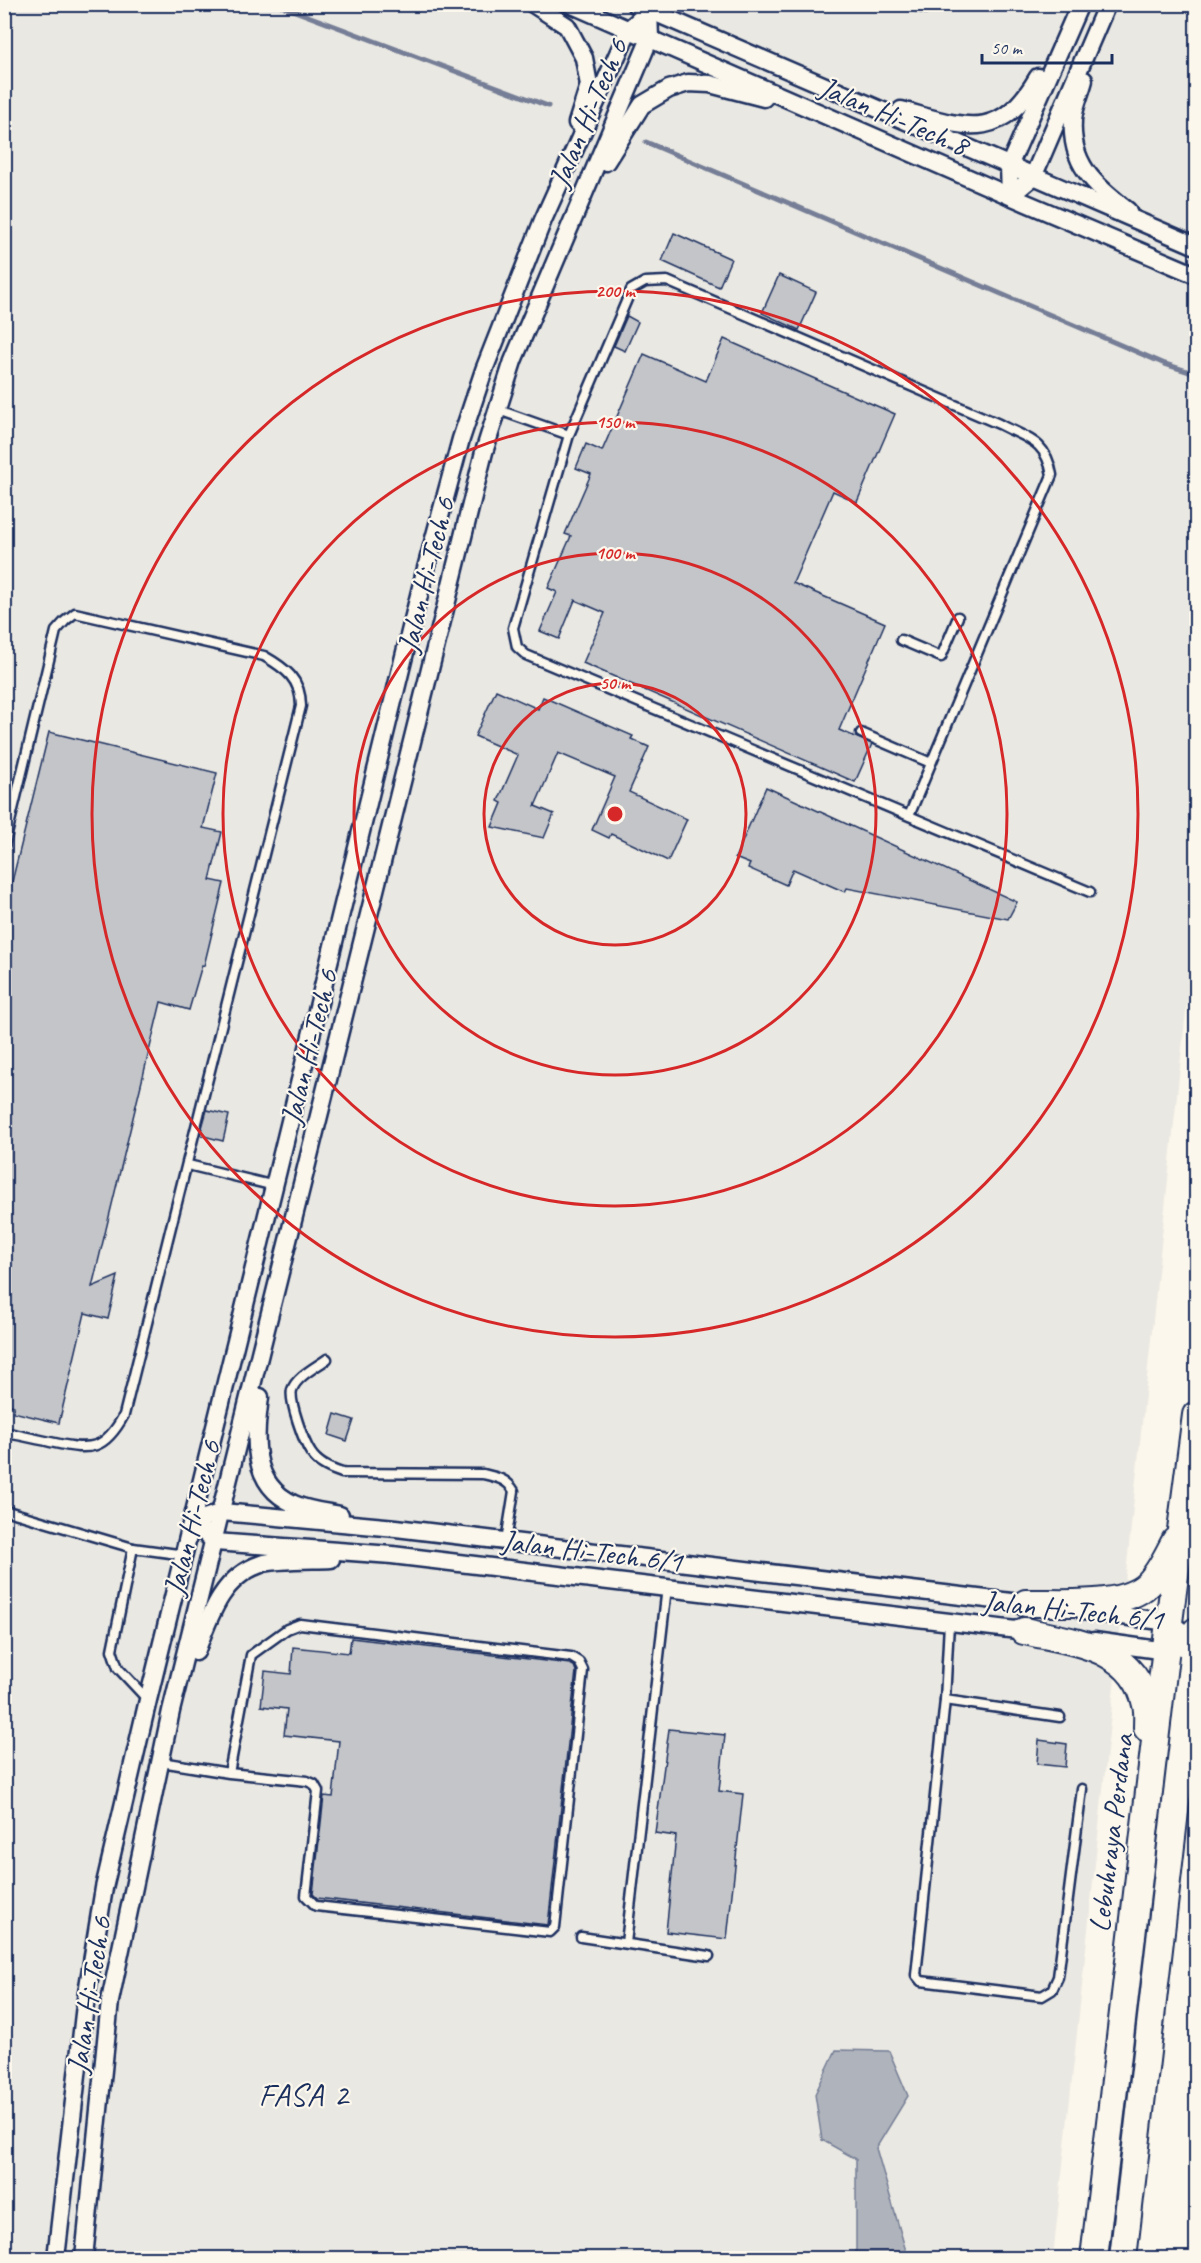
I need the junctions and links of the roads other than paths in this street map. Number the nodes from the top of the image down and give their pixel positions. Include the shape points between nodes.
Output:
1 (533, 4) edge
2 (570, 4) edge
3 (908, 4) edge
4 (934, 4) edge
5 (1080, 5) edge
6 (642, 8) edge
7 (1105, 10) edge
8 (629, 29) junction
9 (650, 38) junction
10 (845, 95) junction
11 (814, 111) junction
12 (1009, 166) junction
13 (1033, 177) junction
14 (557, 190) junction
15 (1010, 196) junction
16 (579, 203) junction
17 (1145, 224) junction
18 (1197, 246) edge
19 (1197, 275) edge
20 (496, 409) junction
21 (569, 435) junction
22 (958, 617) dead end
23 (901, 640) dead end
24 (861, 734) dead end
25 (931, 763) junction
26 (909, 816) junction
27 (4, 847) edge
28 (1090, 892) dead end
29 (188, 1165) junction
30 (276, 1186) junction
31 (267, 1330) junction
32 (327, 1359) dead end
33 (1197, 1415) edge
34 (4, 1432) edge
35 (4, 1510) edge
36 (222, 1512) junction
37 (192, 1522) junction
38 (1183, 1527) junction
39 (396, 1528) junction
40 (506, 1541) junction
41 (215, 1542) junction
42 (133, 1548) junction
43 (185, 1555) junction
44 (392, 1555) junction
45 (667, 1587) junction
46 (1026, 1603) junction
47 (949, 1623) junction
48 (1169, 1623) junction
49 (1024, 1631) junction
50 (1196, 1636) edge
51 (1166, 1652) junction
52 (148, 1700) junction
53 (945, 1700) junction
54 (171, 1711) junction
55 (1060, 1717) dead end
56 (161, 1762) junction
57 (229, 1773) junction
58 (1082, 1789) dead end
59 (1148, 1803) junction
60 (581, 1937) dead end
61 (626, 1943) junction
62 (709, 1956) dead end
63 (56, 2259) edge
64 (84, 2259) edge
65 (1094, 2259) edge
66 (1123, 2259) edge

1 - 14 street via 567,26 584,57 589,86
2 - 8 street, Jalan Hi-Tech 8
3 - 4 lane via 925,8
5 - 10 street via 1025,99 993,121 958,125
5 - 12 street
6 - 8 street, Jalan Hi-Tech 6
6 - 9 street, Jalan Hi-Tech 6
6 - 10 street, Jalan Hi-Tech 8
7 - 13 street
7 - 17 street via 1073,119 1075,150 1096,186
8 - 9 street, Jalan Hi-Tech 8
8 - 14 street, Jalan Hi-Tech 6
9 - 11 street, Jalan Hi-Tech 8
9 - 16 street, Jalan Hi-Tech 6
10 - 12 street, Jalan Hi-Tech 8
11 - 15 street, Jalan Hi-Tech 8
11 - 16 street via 710,84 688,83 669,89 642,105
12 - 13 street, Jalan Hi-Tech 8
12 - 15 street
13 - 15 street
13 - 17 street, Jalan Hi-Tech 8
14 - 30 street, Jalan Hi-Tech 6 via 484,370 461,439 422,583
15 - 19 street, Jalan Hi-Tech 8
16 - 20 street, Jalan Hi-Tech 6
17 - 18 street, Jalan Hi-Tech 8
20 - 21 lane
20 - 31 street, Jalan Hi-Tech 6
21 - 25 lane via 631,290 645,282 667,281 1040,445 1052,475
21 - 26 lane via 513,628 517,647 526,655
22 - 23 lane via 941,657
24 - 25 lane
25 - 26 lane
26 - 28 lane
27 - 29 lane via 56,631 75,613 264,656 285,668 294,680 301,695 300,706
29 - 30 lane
29 - 34 lane via 124,1415 115,1431 99,1445 81,1449
30 - 37 street, Jalan Hi-Tech 6
31 - 36 street, Jalan Hi-Tech 6
31 - 39 street via 256,1434 257,1459 265,1478 294,1504
32 - 40 lane via 298,1380 292,1390 292,1403 311,1453 324,1466 342,1473 483,1474 502,1479 514,1491
33 - 38 main road, Lebuhraya Perdana
35 - 42 lane
36 - 37 street, Jalan Hi-Tech 6/1
36 - 39 street, Jalan Hi-Tech 6/1
36 - 41 street, Jalan Hi-Tech 6
37 - 41 street
37 - 43 street, Jalan Hi-Tech 6
38 - 46 main road via 1147,1585 1131,1595 1111,1600
38 - 48 main road, Lebuhraya Perdana
39 - 40 street, Jalan Hi-Tech 6/1
40 - 46 street, Jalan Hi-Tech 6/1
41 - 44 street, Jalan Hi-Tech 6/1
41 - 54 street, Jalan Hi-Tech 6
42 - 43 lane
42 - 52 lane via 112,1650 118,1668
43 - 52 street, Jalan Hi-Tech 6
44 - 45 street, Jalan Hi-Tech 6/1
44 - 54 street via 261,1564 237,1578 216,1601
45 - 47 street, Jalan Hi-Tech 6/1
45 - 61 lane
46 - 48 street, Jalan Hi-Tech 6/1
47 - 49 street, Jalan Hi-Tech 6/1
47 - 53 lane
48 - 50 street, Jalan Hi-Tech 6/1
48 - 51 main road, Lebuhraya Perdana
49 - 51 street, Jalan Hi-Tech 6/1
49 - 59 main road via 1098,1648 1121,1661 1139,1684 1146,1706
50 - 51 street, Jalan Hi-Tech 6/1
50 - 66 main road, Lebuhraya Perdana
51 - 59 main road, Lebuhraya Perdana
52 - 63 street, Jalan Hi-Tech 6 via 104,1888 87,1993
53 - 55 lane
53 - 58 lane via 916,1975 921,1982 1042,1996 1052,1990 1058,1977
54 - 56 street, Jalan Hi-Tech 6
56 - 57 lane
56 - 64 street, Jalan Hi-Tech 6 via 110,2001
57 - 57 lane via 251,1655 300,1624 571,1657 583,1670 555,1927 550,1932 316,1906 306,1896 318,1791 314,1784
59 - 65 main road, Lebuhraya Perdana
60 - 61 lane
61 - 62 lane

